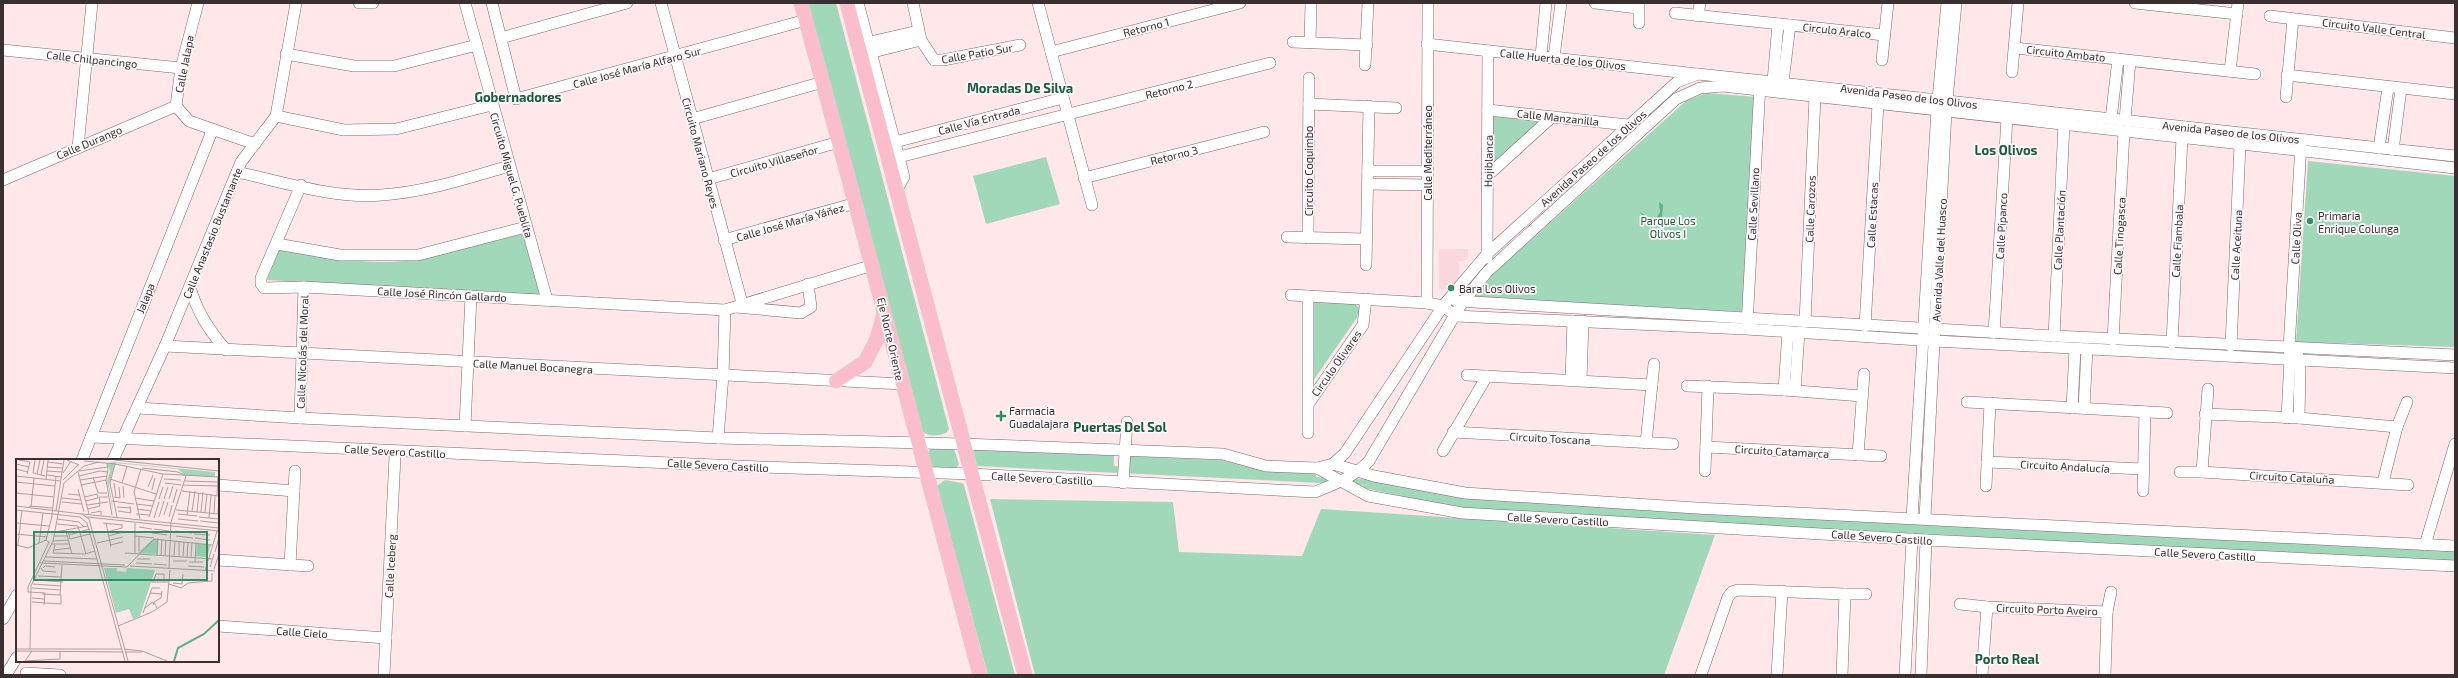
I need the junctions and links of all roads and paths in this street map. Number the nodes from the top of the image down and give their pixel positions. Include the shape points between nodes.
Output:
1 (92, 3) edge
2 (198, 3) edge
3 (296, 3) edge
4 (360, 3) edge
5 (373, 3) edge
6 (465, 3) edge
7 (492, 3) edge
8 (627, 3) edge
9 (661, 3) edge
10 (802, 3) edge
11 (847, 3) edge
12 (858, 3) edge
13 (914, 3) edge
14 (1038, 3) edge
15 (1240, 3) edge
16 (1311, 3) edge
17 (1368, 3) edge
18 (1428, 3) edge
19 (1546, 3) edge
20 (1561, 3) edge
21 (1595, 3) edge
22 (1700, 3) edge
23 (1888, 3) edge
24 (1947, 3) edge
25 (1956, 3) edge
26 (2018, 3) edge
27 (2135, 3) edge
28 (2238, 3) edge
29 (1638, 6) edge
30 (1675, 13) dead end
31 (2237, 14) junction
32 (1698, 16) junction
33 (2270, 16) dead end
34 (2293, 19) junction
35 (806, 20) junction
36 (1639, 23) dead end
37 (1778, 24) junction
38 (1790, 25) junction
39 (920, 35) junction
40 (1884, 35) junction
41 (501, 38) junction
42 (2455, 38) edge
43 (1293, 42) dead end
44 (1310, 42) junction
45 (1428, 44) junction
46 (477, 45) junction
47 (1020, 45) dead end
48 (1367, 45) junction
49 (871, 47) junction
50 (2015, 48) junction
51 (3, 50) edge
52 (1488, 51) junction
53 (1051, 52) junction
54 (286, 54) junction
55 (1541, 56) junction
56 (675, 57) junction
57 (1554, 57) junction
58 (87, 59) junction
59 (2118, 59) junction
60 (1882, 60) dead end
61 (2130, 61) junction
62 (1270, 63) dead end
63 (1365, 65) dead end
64 (181, 68) junction
65 (2230, 71) junction
66 (2012, 72) dead end
67 (1698, 74) junction
68 (2255, 74) dead end
69 (2288, 75) junction
70 (1309, 78) dead end
71 (1778, 81) junction
72 (823, 82) junction
73 (1760, 85) junction
74 (2388, 88) junction
75 (2401, 89) junction
76 (2455, 94) edge
77 (1815, 97) junction
78 (2286, 97) dead end
79 (1063, 98) junction
80 (1309, 104) junction
81 (1878, 104) junction
82 (492, 105) junction
83 (176, 106) junction
84 (1370, 106) junction
85 (1942, 106) junction
86 (1396, 108) dead end
87 (1488, 110) junction
88 (1068, 114) junction
89 (276, 116) junction
90 (1552, 117) junction
91 (2007, 118) junction
92 (692, 119) junction
93 (2111, 119) junction
94 (2125, 120) junction
95 (963, 124) junction
96 (2064, 124) junction
97 (1628, 125) junction
98 (212, 131) junction
99 (1264, 132) dead end
100 (2124, 132) junction
101 (2182, 138) junction
102 (968, 139) junction
103 (2301, 140) junction
104 (839, 142) junction
105 (895, 142) junction
106 (254, 144) junction
107 (2240, 145) junction
108 (78, 147) junction
109 (2379, 148) junction
110 (2393, 150) junction
111 (2300, 152) junction
112 (2455, 156) edge
113 (899, 157) junction
114 (509, 166) junction
115 (2455, 168) edge
116 (1368, 171) junction
117 (1426, 171) junction
118 (237, 172) junction
119 (1487, 176) junction
120 (1084, 178) junction
121 (708, 179) junction
122 (3, 180) edge
123 (1368, 184) junction
124 (301, 185) junction
125 (1426, 185) junction
126 (896, 190) junction
127 (856, 203) junction
128 (1092, 205) dead end
129 (526, 227) junction
130 (1287, 237) dead end
131 (1308, 238) junction
132 (1365, 239) junction
133 (724, 240) junction
134 (277, 244) junction
135 (1486, 254) junction
136 (1366, 265) dead end
137 (873, 266) junction
138 (1487, 272) junction
139 (808, 284) junction
140 (190, 287) junction
141 (304, 287) junction
142 (471, 296) junction
143 (1291, 296) dead end
144 (1308, 296) junction
145 (1366, 299) junction
146 (547, 300) junction
147 (1427, 301) junction
148 (1446, 302) junction
149 (1462, 303) junction
150 (733, 307) junction
151 (885, 309) junction
152 (1456, 316) junction
153 (1578, 321) junction
154 (1805, 322) junction
155 (1747, 324) junction
156 (1865, 326) junction
157 (1793, 332) junction
158 (1994, 333) junction
159 (1924, 335) junction
160 (1936, 336) junction
161 (2054, 336) junction
162 (2113, 340) junction
163 (2172, 343) junction
164 (165, 346) junction
165 (2231, 346) junction
166 (2075, 349) junction
167 (2087, 349) junction
168 (226, 350) junction
169 (2293, 350) junction
170 (302, 354) junction
171 (2455, 356) edge
172 (466, 362) junction
173 (1654, 364) dead end
174 (2455, 368) edge
175 (1864, 374) dead end
176 (723, 375) junction
177 (1467, 375) dead end
178 (1486, 376) junction
179 (1576, 380) junction
180 (836, 381) junction
181 (902, 384) junction
182 (1652, 385) junction
183 (1687, 386) dead end
184 (1708, 386) junction
185 (2208, 389) dead end
186 (1790, 390) junction
187 (1862, 396) junction
188 (1967, 402) dead end
189 (2407, 402) dead end
190 (1309, 404) junction
191 (1990, 404) junction
192 (138, 408) junction
193 (2072, 408) junction
194 (2084, 408) junction
195 (2146, 412) junction
196 (2167, 413) dead end
197 (2205, 414) junction
198 (300, 418) junction
199 (2287, 418) junction
200 (2299, 418) junction
201 (1126, 422) dead end
202 (465, 426) junction
203 (2397, 427) junction
204 (1453, 432) junction
205 (1308, 433) dead end
206 (94, 436) junction
207 (121, 438) junction
208 (718, 438) junction
209 (1646, 442) junction
210 (920, 444) junction
211 (963, 444) junction
212 (1673, 444) dead end
213 (2455, 444) edge
214 (1706, 448) junction
215 (1125, 450) junction
216 (1443, 451) dead end
217 (1858, 455) junction
218 (1881, 456) dead end
219 (395, 457) dead end
220 (82, 459) edge
221 (113, 459) edge
222 (1987, 462) junction
223 (1333, 464) junction
224 (1318, 468) junction
225 (2143, 469) junction
226 (295, 471) dead end
227 (1360, 471) junction
228 (1705, 471) dead end
229 (2180, 472) dead end
230 (2202, 472) junction
231 (927, 474) junction
232 (972, 474) junction
233 (1340, 482) junction
234 (2383, 482) junction
235 (1123, 483) junction
236 (219, 485) edge
237 (2408, 485) dead end
238 (1986, 486) dead end
239 (294, 491) junction
240 (2143, 491) dead end
241 (1315, 492) joint
242 (1912, 518) junction
243 (1925, 518) junction
244 (1912, 539) junction
245 (1926, 540) junction
246 (2425, 545) junction
247 (2455, 546) edge
248 (219, 560) edge
249 (290, 565) junction
250 (308, 566) dead end
251 (2455, 566) edge
252 (1782, 591) junction
253 (2111, 592) dead end
254 (1845, 594) junction
255 (1866, 594) dead end
256 (16, 597) edge
257 (1960, 604) dead end
258 (1987, 607) junction
259 (2107, 612) junction
260 (3, 618) edge
261 (219, 626) edge
262 (386, 638) junction
263 (16, 659) edge
264 (26, 673) dead end
265 (6, 675) edge
266 (60, 675) edge
267 (384, 675) edge
268 (980, 675) edge
269 (1025, 675) edge
270 (1701, 675) edge
271 (1777, 675) edge
272 (1842, 675) edge
273 (1905, 675) edge
274 (1921, 675) edge
275 (1982, 675) edge
276 (2105, 675) edge

1 - 58 street
2 - 64 street, Calle Jalapa
3 - 54 street, Calle Anastasio Bustamante
4 - 5 street
6 - 46 street, Circuito Miguel G. Pueblita
7 - 41 street, Calle José María Alfaro Sur
8 - 41 street
9 - 56 street, Circuito Mariano Reyes
10 - 35 main road, Eje Norte Oriente
11 - 126 main road
12 - 49 street
13 - 39 street
14 - 53 street
15 - 53 street, Retorno 1
16 - 44 street
17 - 48 street
18 - 45 street, Calle Mediterráneo
19 - 55 street
20 - 57 street
21 - 29 street
22 - 32 street
23 - 40 street, Circulo Aralco
24 - 85 street, Avenida Valle del Huasco
25 - 85 street, Avenida Valle del Huasco
26 - 50 street, Circuito Ambato
27 - 31 street
28 - 31 street
29 - 36 street
30 - 32 street, Circulo Aralco
31 - 65 street
32 - 37 street, Circulo Aralco
33 - 34 street, Circuito Valle Central
34 - 42 street, Circuito Valle Central
34 - 69 street
35 - 56 street, Calle José María Alfaro Sur
35 - 72 main road, Eje Norte Oriente
37 - 38 street, Circulo Aralco
37 - 71 street
38 - 40 street, Circulo Aralco
38 - 71 street, Circulo Aralco
39 - 47 street, Calle Patio Sur via 930,57 934,60
39 - 49 street
40 - 60 street, Circulo Aralco
41 - 56 street, Calle José María Alfaro Sur via 516,99
43 - 44 street
44 - 48 street
45 - 52 street, Calle Huerta de los Olivos
45 - 117 street, Calle Mediterráneo
46 - 54 street via 394,66 354,66
46 - 82 street, Circuito Miguel G. Pueblita
48 - 63 street
49 - 105 street
50 - 59 street, Circuito Ambato
50 - 66 street, Circuito Ambato
51 - 58 street, Calle Chilpancingo
52 - 55 street, Calle Huerta de los Olivos
52 - 87 street, Hojiblanca
53 - 79 street
54 - 89 street, Calle Anastasio Bustamante
55 - 57 street, Calle Huerta de los Olivos
56 - 92 street, Circuito Mariano Reyes
57 - 67 street, Calle Huerta de los Olivos
58 - 64 street, Calle Chilpancingo
58 - 108 street
59 - 61 street, Circuito Ambato
59 - 93 street, Circuito Ambato
61 - 65 street, Circuito Ambato
61 - 94 street
62 - 88 street, Retorno 2
64 - 83 street, Calle Jalapa
65 - 68 street, Circuito Ambato
67 - 73 street, Avenida Paseo de los Olivos
67 - 97 street, Avenida Paseo de los Olivos via 1677,82
69 - 74 street
69 - 78 street
70 - 80 street, Circuito Coquimbo
71 - 73 street, Avenida Paseo de los Olivos
71 - 85 street, Avenida Paseo de los Olivos
72 - 92 street
72 - 104 main road, Eje Norte Oriente
73 - 77 street, Avenida Paseo de los Olivos
73 - 138 street, Avenida Paseo de los Olivos via 1700,88 1676,99
73 - 155 street, Calle Sevillano
74 - 75 street
74 - 109 street
75 - 76 street
75 - 110 street
77 - 81 street, Avenida Paseo de los Olivos
77 - 154 street, Calle Carozos
79 - 88 street
79 - 95 street, Calle Vía Entrada
80 - 84 street
80 - 131 street, Circuito Coquimbo
81 - 85 street, Avenida Paseo de los Olivos
81 - 156 street, Calle Estacas
82 - 89 street via 396,129 344,130
82 - 114 street, Circuito Miguel G. Pueblita
83 - 98 street, Calle Jalapa via 189,121
83 - 108 street, Calle Durango
84 - 86 street
84 - 116 street
85 - 91 street, Avenida Paseo de los Olivos
85 - 93 street, Avenida Paseo de los Olivos
85 - 159 street, Avenida Valle del Huasco
85 - 160 street, Avenida Valle del Huasco
87 - 90 street, Calle Manzanilla
87 - 119 street, Hojiblanca
88 - 102 street, Calle Vía Entrada
88 - 120 street
89 - 106 street, Calle Anastasio Bustamante
90 - 97 street, Calle Manzanilla
90 - 119 street
91 - 96 street, Avenida Paseo de los Olivos
91 - 158 street, Calle Pipanco
92 - 121 street, Circuito Mariano Reyes
93 - 94 street, Avenida Paseo de los Olivos
94 - 103 street, Avenida Paseo de los Olivos
95 - 102 street
95 - 105 street, Calle Vía Entrada
96 - 100 street, Avenida Paseo de los Olivos
96 - 161 street, Calle Plantación
97 - 135 street, Avenida Paseo de los Olivos
98 - 106 street, Calle Jalapa via 236,136
98 - 206 street, Jalapa
99 - 120 street, Retorno 3
100 - 101 street, Avenida Paseo de los Olivos
100 - 162 street, Calle Tinogasca
101 - 107 street, Avenida Paseo de los Olivos
101 - 163 street, Calle Fiambala
102 - 113 street, Calle Vía Entrada
103 - 109 street, Avenida Paseo de los Olivos
103 - 111 street, Calle Oliva
104 - 121 street, Circuito Villaseñor
104 - 127 main road, Eje Norte Oriente
105 - 113 street
106 - 118 street, Calle Anastasio Bustamante
107 - 111 street, Avenida Paseo de los Olivos
107 - 165 street, Calle Aceituna
108 - 122 street, Calle Durango
109 - 110 street, Avenida Paseo de los Olivos
110 - 112 street, Avenida Paseo de los Olivos
111 - 115 street, Avenida Paseo de los Olivos
111 - 169 street, Calle Oliva
113 - 126 street via 904,177
114 - 124 street via 435,188 381,196 330,192
114 - 129 street, Circuito Miguel G. Pueblita
116 - 117 street
116 - 123 street
117 - 125 street, Calle Mediterráneo
118 - 124 street
118 - 140 street, Calle Anastasio Bustamante
119 - 135 street, Hojiblanca
120 - 128 street
121 - 133 street, Circuito Mariano Reyes
123 - 125 street
123 - 132 street
124 - 134 street, Calle José Rincón Gallardo
125 - 147 street, Calle Mediterráneo
126 - 211 main road
127 - 133 street, Calle José María Yáñez
127 - 137 main road, Eje Norte Oriente
129 - 134 street via 418,255 340,255
129 - 146 street, Circuito Miguel G. Pueblita
130 - 131 street
131 - 132 street
132 - 136 street
133 - 150 street, Circuito Mariano Reyes
134 - 141 street, Calle José Rincón Gallardo via 261,278 261,284 264,288
135 - 138 street, Hojiblanca
135 - 148 street, Avenida Paseo de los Olivos
137 - 139 street, Calle José Rincón Gallardo
137 - 151 main road, Eje Norte Oriente
138 - 149 street, Avenida Paseo de los Olivos
139 - 150 street, Calle José Rincón Gallardo
139 - 150 street, Calle José Rincón Gallardo via 811,307 801,313
140 - 164 street, Calle Anastasio Bustamante
140 - 168 street via 196,306 208,328
141 - 142 street, Calle José Rincón Gallardo
141 - 170 street, Calle Nicolás del Moral
142 - 146 street, Calle José Rincón Gallardo
142 - 172 street
143 - 144 street
144 - 145 street
144 - 190 street, Circulo Olivares
145 - 147 street
145 - 190 street, Circulo Olivares via 1363,325
146 - 150 street, Calle José Rincón Gallardo
147 - 148 street
148 - 149 street
148 - 152 street
148 - 223 street, Avenida Paseo de los Olivos via 1345,453
149 - 152 street, Avenida Paseo de los Olivos
149 - 155 street
150 - 176 street, Circuito Mariano Reyes
151 - 180 main road via 877,339 865,362
151 - 181 main road, Eje Norte Oriente
152 - 153 street
152 - 227 street, Avenida Paseo de los Olivos via 1370,461
153 - 155 street
153 - 179 street
154 - 155 street
154 - 156 street
155 - 157 street
156 - 159 street
157 - 159 street
157 - 186 street
158 - 160 street
158 - 161 street
159 - 160 street
159 - 242 street, Avenida Valle del Huasco
160 - 166 street
160 - 243 street, Avenida Valle del Huasco
161 - 162 street
162 - 163 street
163 - 165 street
164 - 168 street, Calle Manuel Bocanegra
164 - 192 street, Calle Anastasio Bustamante
165 - 169 street
166 - 167 street
166 - 193 street
167 - 169 street
167 - 194 street
168 - 170 street, Calle Manuel Bocanegra
169 - 171 street
169 - 174 street
169 - 199 street
169 - 200 street
170 - 172 street, Calle Manuel Bocanegra
170 - 198 street, Calle Nicolás del Moral
172 - 176 street, Calle Manuel Bocanegra
172 - 202 street
173 - 182 street
175 - 187 street
176 - 180 street, Calle Manuel Bocanegra
176 - 208 street, Circuito Mariano Reyes
177 - 178 street
178 - 179 street
178 - 204 street
179 - 182 street
180 - 181 street, Calle Manuel Bocanegra
181 - 210 main road, Eje Norte Oriente
182 - 209 street
183 - 184 street
184 - 186 street
184 - 214 street
185 - 197 street
186 - 187 street
187 - 217 street
188 - 191 street
189 - 203 street
190 - 205 street, Circulo Olivares
191 - 193 street
191 - 222 street
192 - 198 street, Calle Severo Castillo
192 - 207 street, Calle Anastasio Bustamante
193 - 194 street
194 - 195 street
195 - 196 street
195 - 225 street
197 - 199 street
197 - 230 street
198 - 202 street, Calle Severo Castillo
199 - 200 street
200 - 203 street
201 - 215 street
202 - 208 street, Calle Severo Castillo
203 - 234 street
204 - 209 street, Circuito Toscana
204 - 216 street
206 - 207 street
206 - 220 street, Jalapa
207 - 221 street, Calle Anastasio Bustamante
207 - 231 street, Calle Severo Castillo
208 - 210 street, Calle Severo Castillo
209 - 212 street, Circuito Toscana
210 - 211 street, Calle Severo Castillo
210 - 231 main road, Eje Norte Oriente
211 - 215 street, Calle Severo Castillo
211 - 232 main road
213 - 246 street
214 - 217 street, Circuito Catamarca
214 - 228 street
215 - 224 street, Calle Severo Castillo via 1223,454 1266,466
215 - 235 street
217 - 218 street, Circuito Catamarca
219 - 262 street, Calle Iceberg
222 - 225 street, Circuito Andalucía
222 - 238 street
223 - 224 street, Calle Severo Castillo
223 - 227 street, Calle Severo Castillo
224 - 233 street, Calle Severo Castillo
225 - 240 street
226 - 239 street
227 - 233 street, Avenida Paseo de los Olivos
227 - 242 street, Calle Severo Castillo via 1374,476 1466,493 1696,508
229 - 230 street, Circuito Cataluña
230 - 234 street, Circuito Cataluña
231 - 232 street, Calle Severo Castillo
231 - 268 main road, Eje Norte Oriente
232 - 235 street, Calle Severo Castillo
232 - 269 main road
233 - 241 street, Avenida Paseo de los Olivos
233 - 244 street, Calle Severo Castillo via 1368,496 1462,513
234 - 237 street, Circuito Cataluña
235 - 241 street, Calle Severo Castillo
236 - 239 street
239 - 249 street
242 - 243 street, Calle Severo Castillo
243 - 246 street, Calle Severo Castillo
244 - 245 street, Calle Severo Castillo
244 - 273 street
245 - 251 street, Calle Severo Castillo
245 - 274 street
246 - 247 street, Calle Severo Castillo
248 - 249 street
249 - 250 street
252 - 254 street
252 - 270 street via 1732,592
252 - 271 street
253 - 259 street, Circuito Porto Aveiro
254 - 255 street
254 - 272 street
256 - 260 street
257 - 258 street, Circuito Porto Aveiro
258 - 259 street, Circuito Porto Aveiro
258 - 275 street, Circuito Porto Aveiro
259 - 276 street, Circuito Porto Aveiro
261 - 262 street, Calle Cielo
262 - 267 street, Calle Iceberg
263 - 265 street
264 - 266 street

